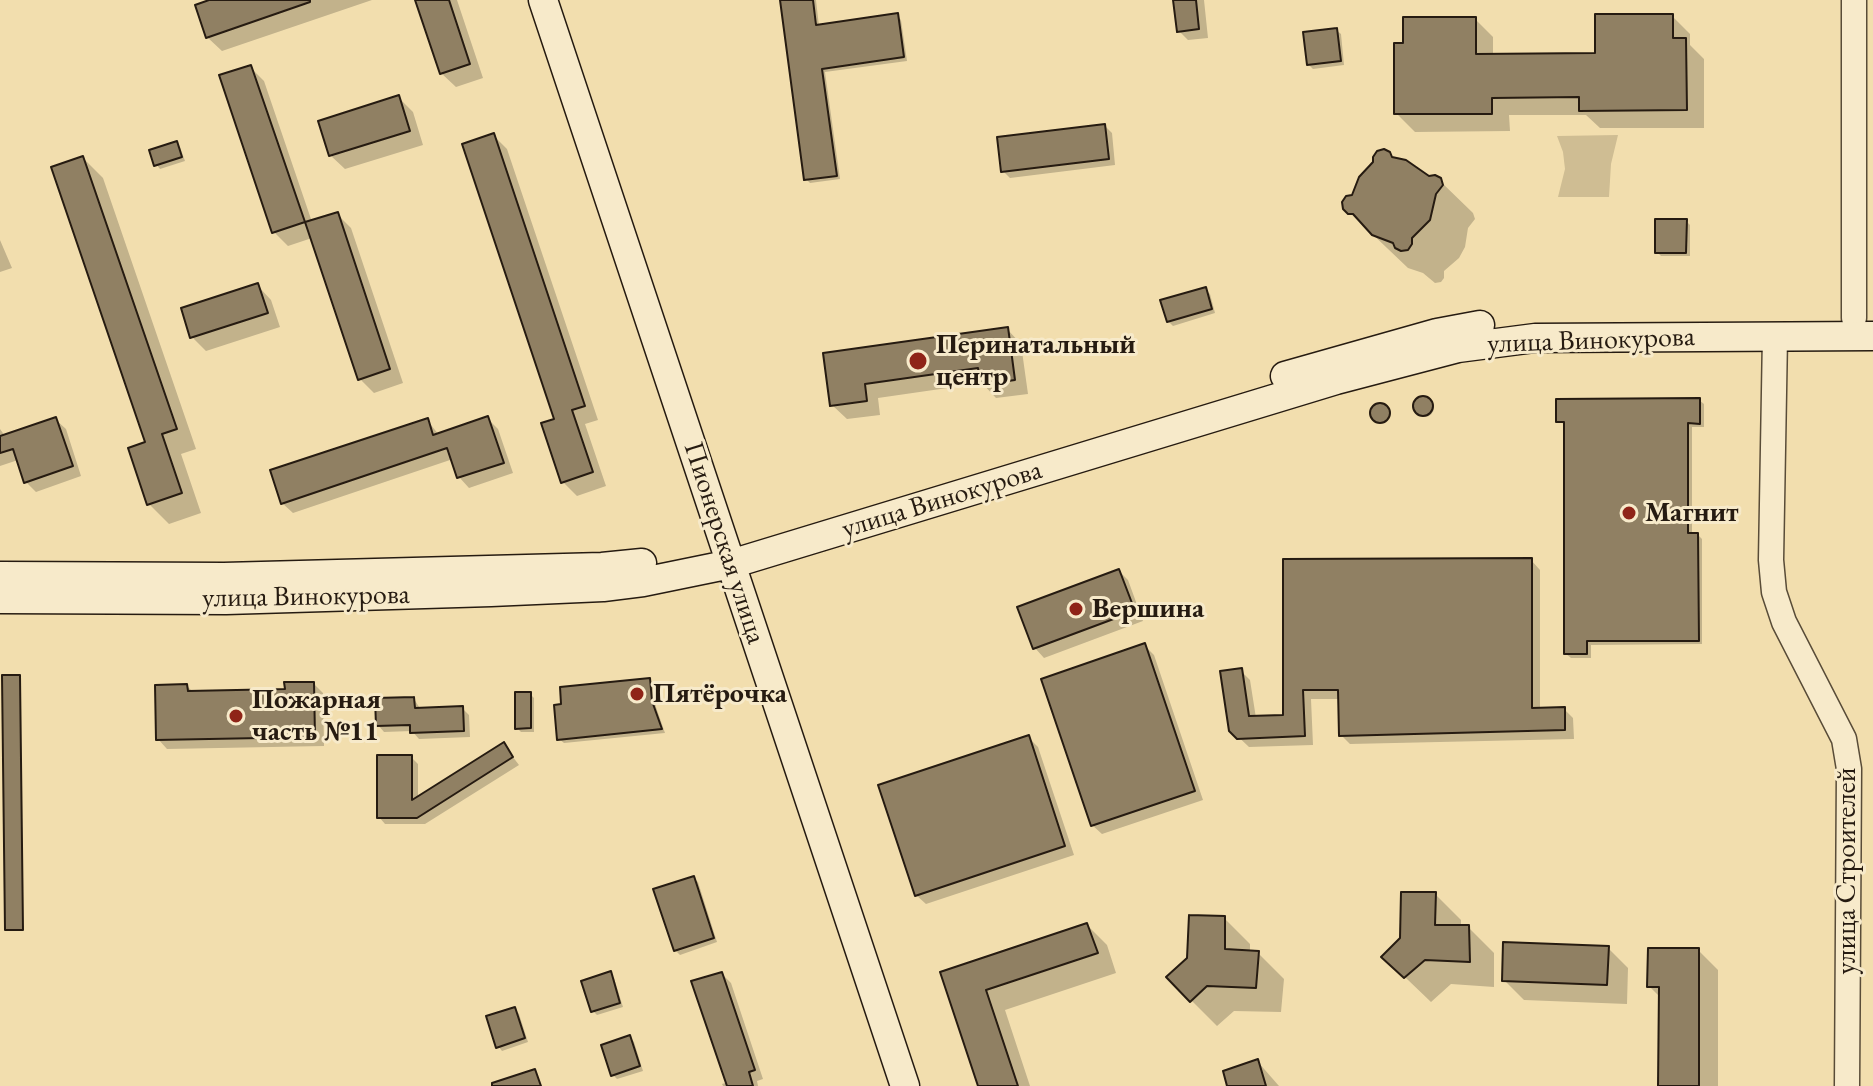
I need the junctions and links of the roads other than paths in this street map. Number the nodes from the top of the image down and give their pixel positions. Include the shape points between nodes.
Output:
1 (543, 0) edge
2 (1854, 0) edge
3 (1775, 327) junction
4 (1863, 327) edge
5 (728, 556) junction
6 (0, 576) edge
7 (0, 599) edge
8 (905, 1086) edge
9 (1847, 1086) edge

1 - 5 main road, Пионерская улица
2 - 4 street
3 - 4 main road, улица Винокурова
3 - 5 main road, улица Винокурова via 1535,338 1417,358 1151,427
3 - 9 street, улица Строителей via 1774,592 1844,739 1849,769
5 - 6 main road, улица Винокурова via 602,567 210,577
5 - 7 main road, улица Винокурова via 643,582 587,588 226,600
5 - 8 main road, Пионерская улица

